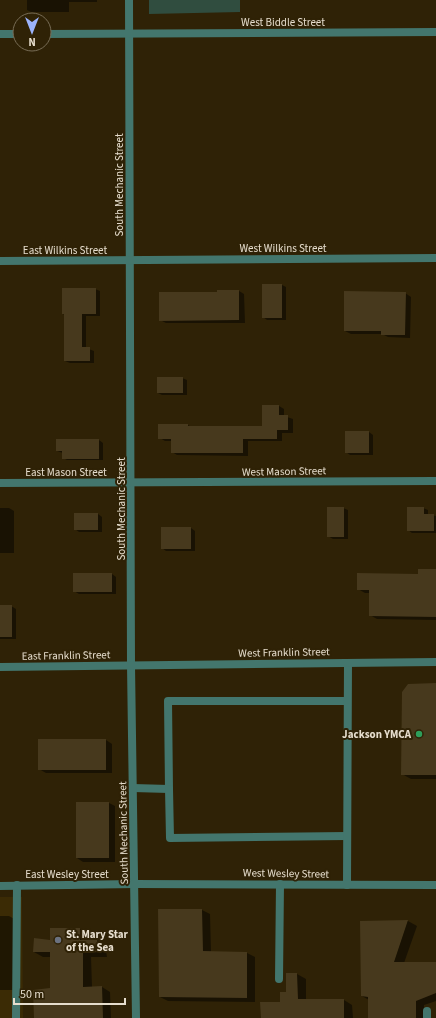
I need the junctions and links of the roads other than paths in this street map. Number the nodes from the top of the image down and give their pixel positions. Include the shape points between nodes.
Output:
1 (129, 0) edge
2 (436, 32) edge
3 (0, 34) edge
4 (12, 34) edge
5 (52, 34) edge
6 (129, 34) junction
7 (436, 258) edge
8 (130, 260) junction
9 (0, 261) edge
10 (436, 481) edge
11 (0, 483) edge
12 (132, 483) junction
13 (436, 662) edge
14 (348, 663) junction
15 (132, 665) junction
16 (0, 667) edge
17 (347, 701) junction
18 (133, 788) junction
19 (169, 789) junction
20 (347, 836) junction
21 (135, 884) junction
22 (280, 884) junction
23 (436, 884) edge
24 (17, 885) junction
25 (347, 885) junction
26 (0, 886) edge
27 (279, 979) dead end
28 (16, 1018) edge
29 (136, 1018) edge

1 - 6 street, South Mechanic Street
2 - 6 street, West Biddle Street
3 - 4 street
5 - 6 street, West Biddle Street
6 - 8 street, South Mechanic Street
7 - 8 street, West Wilkins Street
8 - 9 street, East Wilkins Street
8 - 12 street, South Mechanic Street
10 - 12 street, West Mason Street
11 - 12 street, East Mason Street
12 - 15 street, South Mechanic Street
13 - 14 street, West Franklin Street
14 - 15 street, West Franklin Street
14 - 17 street
15 - 16 street, East Franklin Street
15 - 18 street, South Mechanic Street
17 - 19 street via 168,701
17 - 20 street
18 - 19 street
18 - 21 street, South Mechanic Street
19 - 20 street via 170,838
20 - 25 street
21 - 22 street, West Wesley Street
21 - 24 street, East Wesley Street
21 - 29 street, South Mechanic Street
22 - 25 street, West Wesley Street
22 - 27 street
23 - 25 street, West Wesley Street
24 - 26 street, East Wesley Street
24 - 28 street

